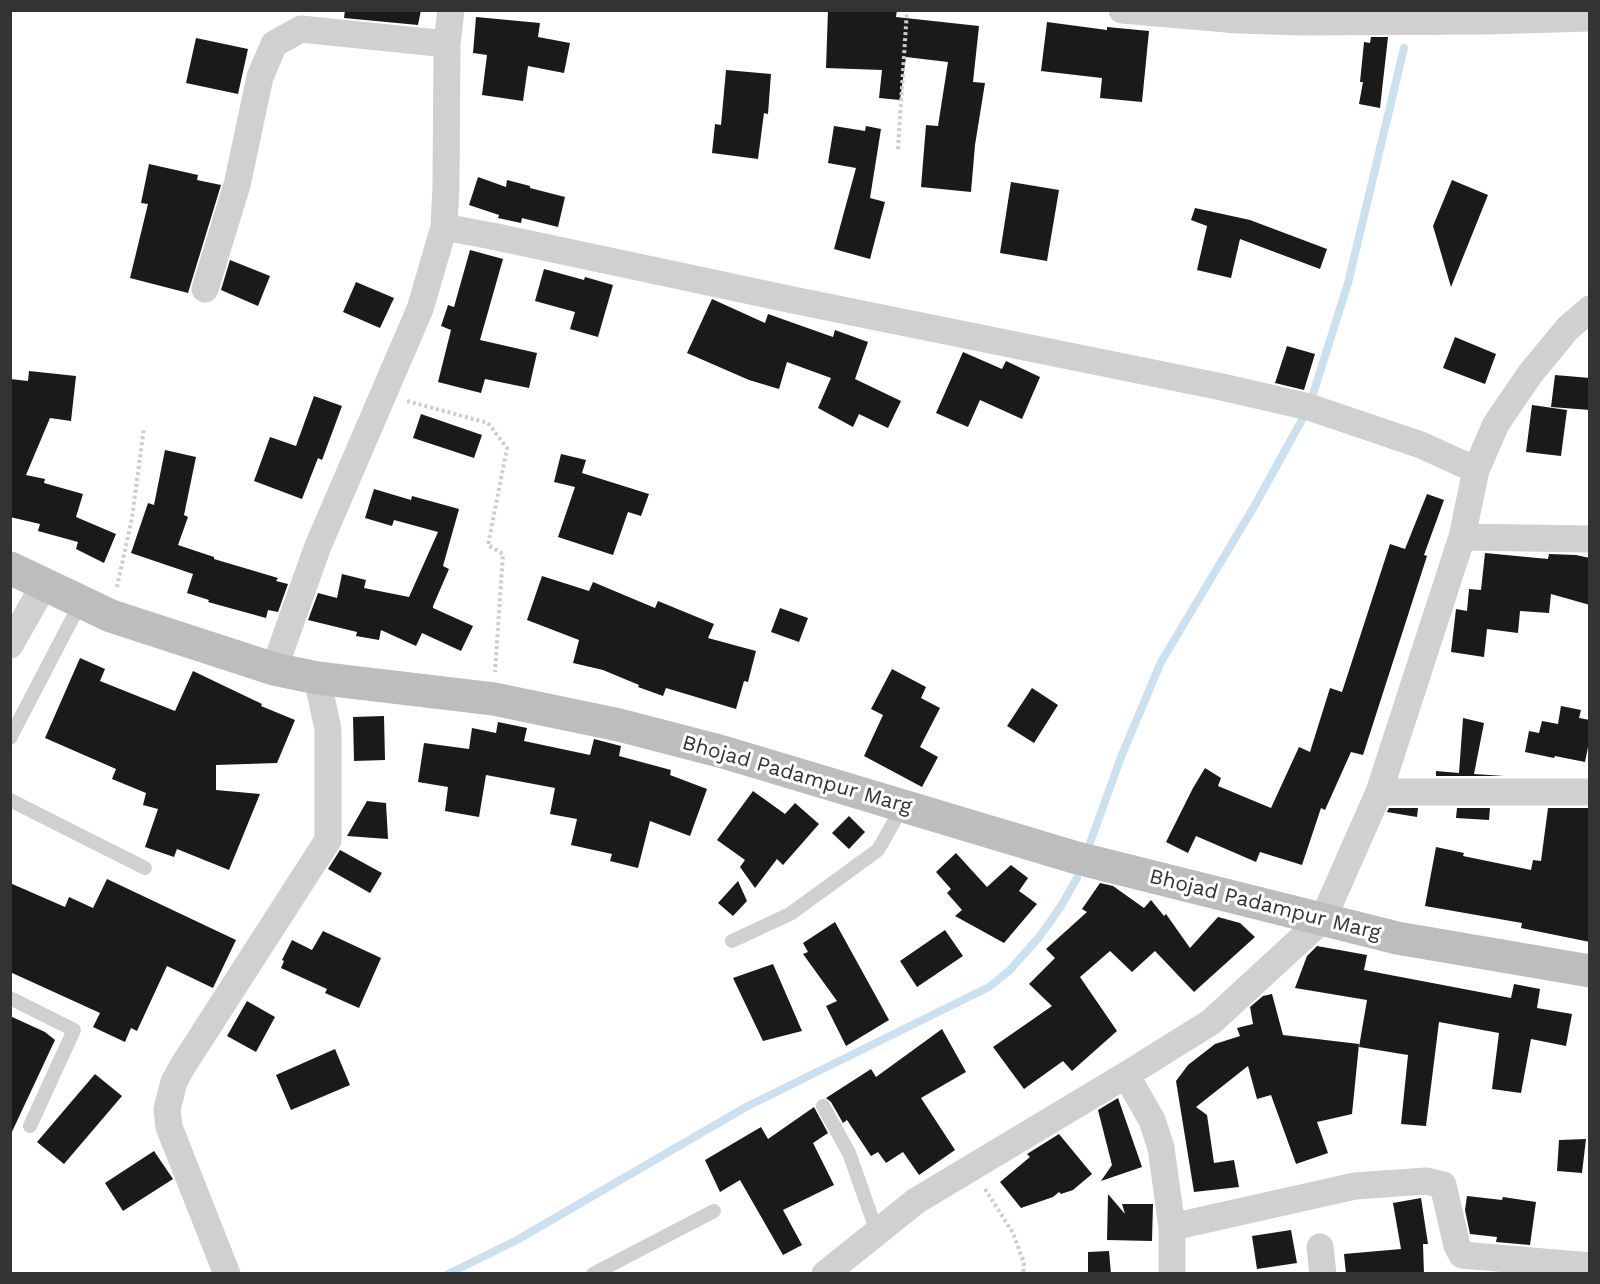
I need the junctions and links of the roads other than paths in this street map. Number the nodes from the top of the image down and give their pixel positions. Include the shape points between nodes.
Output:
1 (452, 10) edge
2 (1122, 10) edge
3 (1301, 16) edge
4 (1590, 18) edge
5 (447, 44) junction
6 (444, 227) junction
7 (205, 289) dead end
8 (1590, 309) edge
9 (1476, 470) junction
10 (1462, 537) junction
11 (1590, 539) edge
12 (10, 568) edge
13 (44, 585) junction
14 (81, 602) junction
15 (10, 645) edge
16 (274, 669) junction
17 (317, 678) junction
18 (10, 738) edge
19 (1379, 792) junction
20 (1590, 792) edge
21 (10, 800) edge
22 (903, 806) junction
23 (145, 868) dead end
24 (1323, 919) junction
25 (732, 941) dead end
26 (1590, 971) edge
27 (10, 998) edge
28 (1126, 1075) junction
29 (823, 1107) dead end
30 (30, 1126) dead end
31 (714, 1211) dead end
32 (1172, 1227) junction
33 (877, 1232) junction
34 (1590, 1266) edge
35 (227, 1274) edge
36 (593, 1274) edge
37 (825, 1274) edge
38 (1172, 1274) edge

1 - 5 street
2 - 3 street via 1238,20
3 - 4 street via 1485,21
5 - 6 street
5 - 7 street via 301,29 274,44 260,77 237,185
6 - 9 street via 1309,407 1421,445
6 - 16 street via 420,309 318,546
8 - 9 street via 1568,328 1530,374 1496,424
9 - 10 street
10 - 11 street
10 - 19 street
12 - 13 street, Bhojad Padampur Marg
13 - 14 street, Bhojad Padampur Marg
13 - 15 street
14 - 16 street, Bhojad Padampur Marg via 111,616
14 - 18 lane
16 - 17 street, Bhojad Padampur Marg
17 - 22 street, Bhojad Padampur Marg via 494,699 619,725
17 - 35 street via 328,729 328,840 183,1067 168,1103 169,1127
19 - 20 street
19 - 24 street
21 - 23 lane
22 - 24 street, Bhojad Padampur Marg via 1077,858
22 - 25 lane via 878,850 790,914
24 - 26 street, Bhojad Padampur Marg via 1397,938
24 - 28 street via 1211,1022
27 - 30 lane via 74,1030
28 - 32 street via 1152,1120 1161,1148
28 - 33 street via 916,1201
29 - 33 lane via 849,1153
31 - 36 lane
32 - 34 street via 1355,1186 1426,1181 1443,1185 1462,1255
32 - 38 street
33 - 37 street

